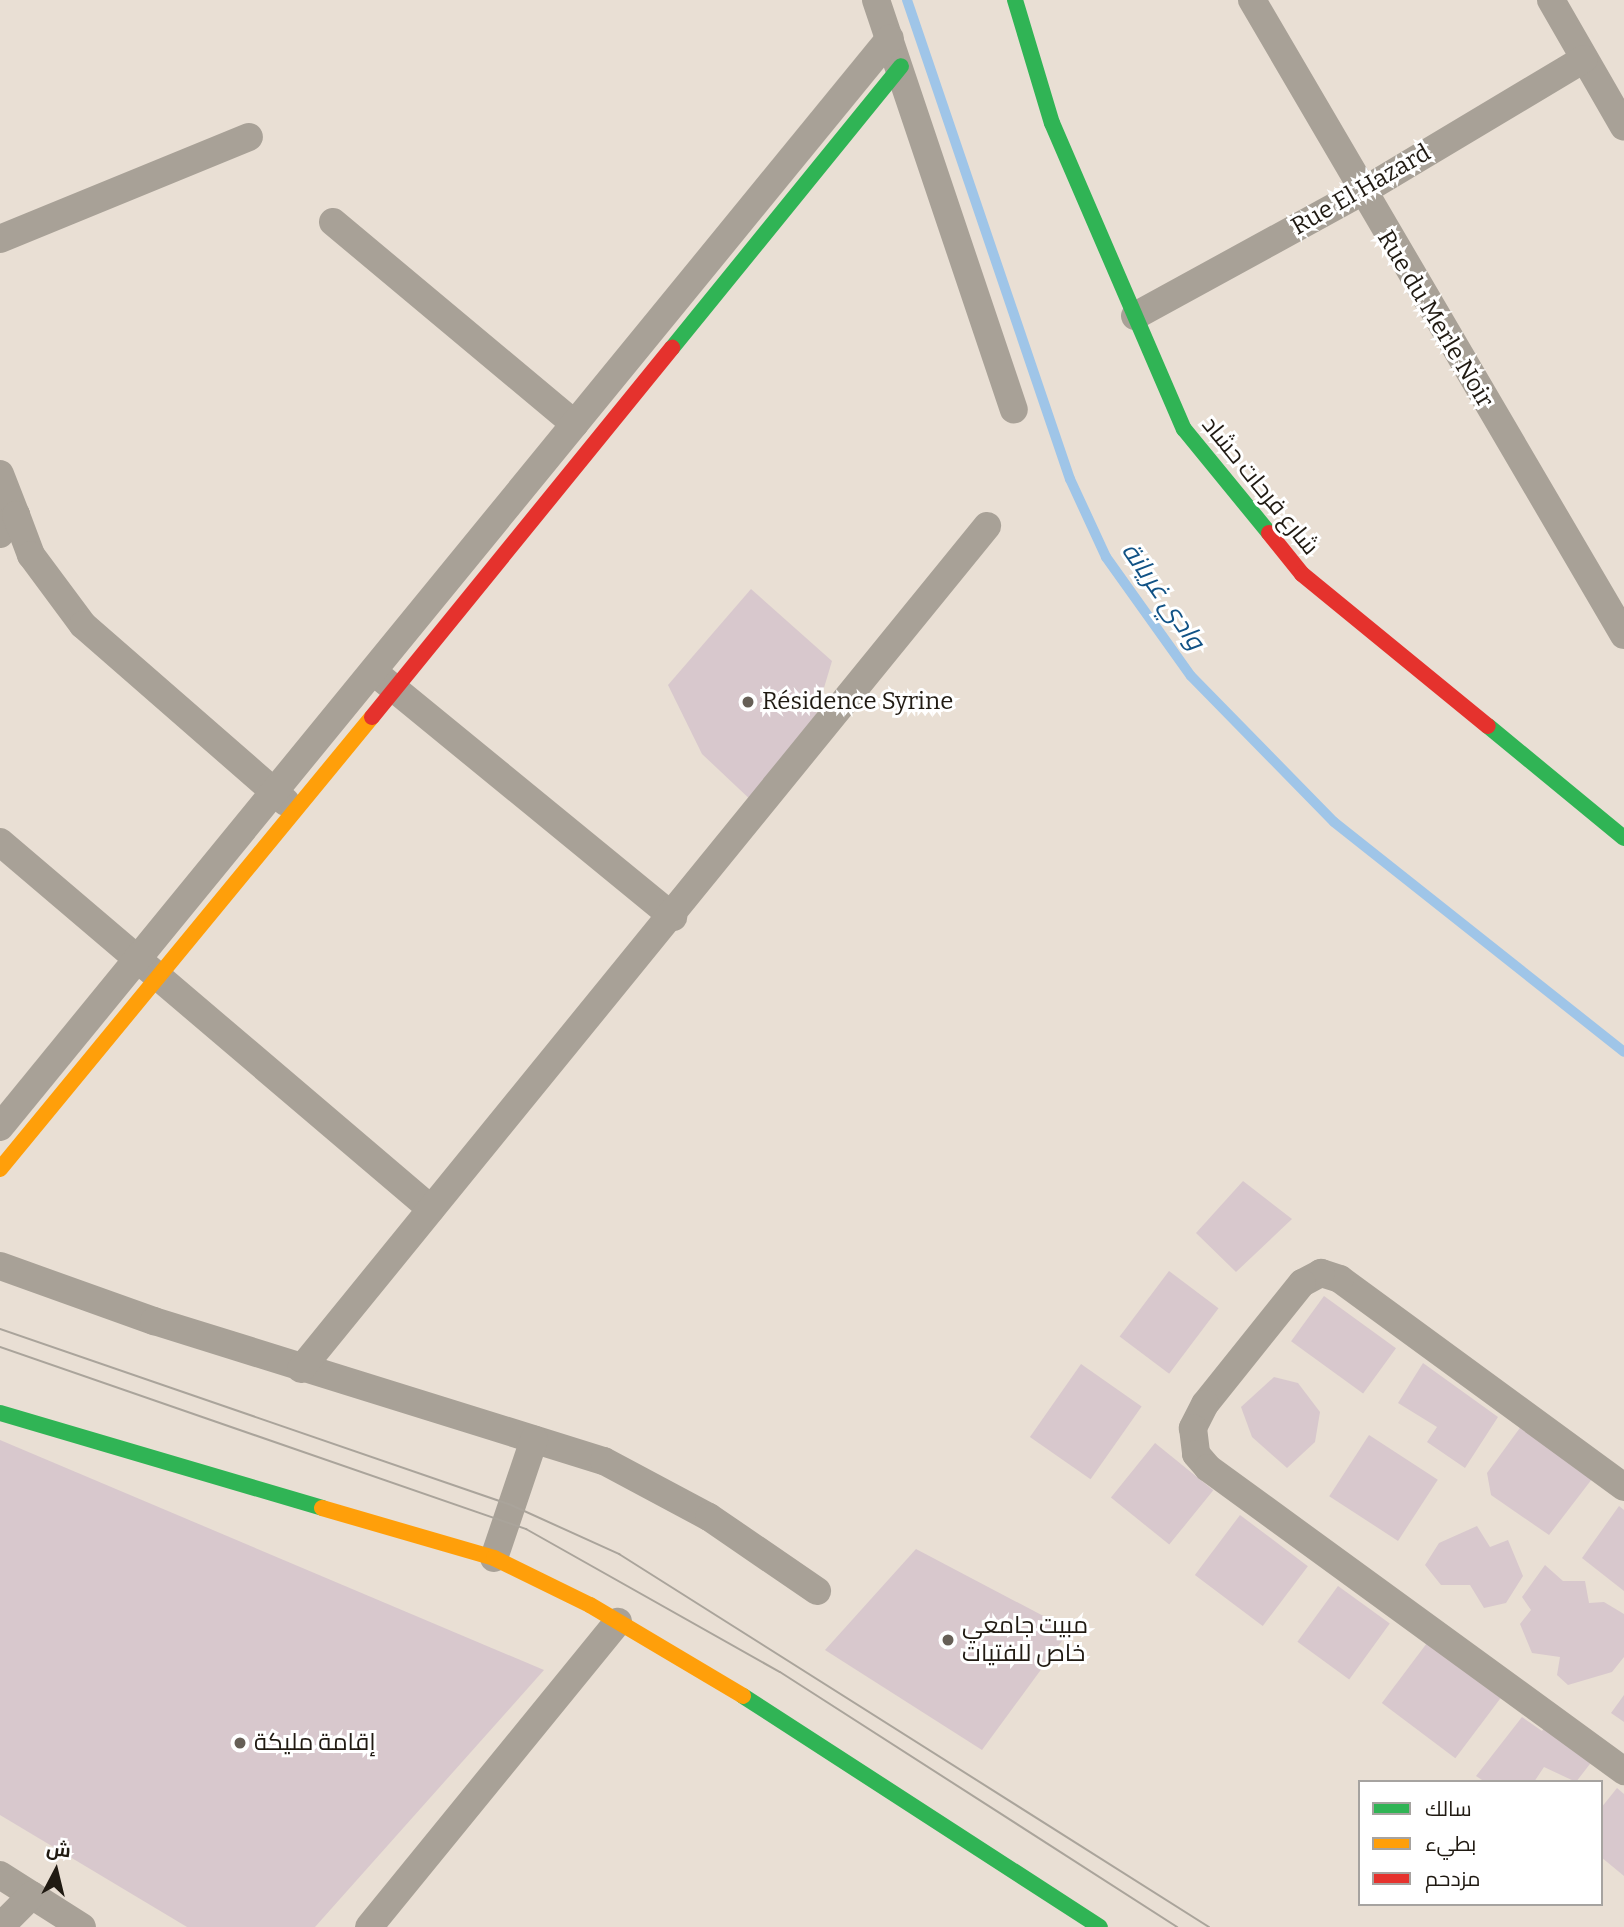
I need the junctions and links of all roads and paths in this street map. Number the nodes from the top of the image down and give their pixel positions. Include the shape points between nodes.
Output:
1 (876, 0) edge
2 (1015, 0) edge
3 (1252, 0) edge
4 (1551, 0) edge
5 (890, 38) junction
6 (1584, 59) junction
7 (901, 66) junction
8 (1624, 127) edge
9 (249, 137) dead end
10 (1360, 193) junction
11 (333, 222) dead end
12 (0, 239) edge
13 (1135, 316) junction
14 (1014, 408) dead end
15 (575, 424) junction
16 (0, 474) edge
17 (8, 525) edge
18 (987, 526) dead end
19 (1624, 635) edge
20 (373, 671) junction
21 (396, 690) junction
22 (273, 791) junction
23 (296, 811) junction
24 (1624, 838) edge
25 (0, 842) edge
26 (673, 917) junction
27 (138, 959) junction
28 (159, 978) junction
29 (0, 1127) edge
30 (0, 1169) edge
31 (431, 1209) junction
32 (0, 1266) edge
33 (301, 1369) junction
34 (0, 1413) edge
35 (534, 1440) junction
36 (1624, 1487) edge
37 (494, 1558) junction
38 (817, 1591) dead end
39 (618, 1622) junction
40 (1624, 1771) edge
41 (0, 1875) edge
42 (32, 1895) junction
43 (0, 1927) edge
44 (82, 1927) edge
45 (369, 1927) edge
46 (1100, 1927) edge

1 - 5 street
2 - 13 street, شارع فرحات حشاد via 1052,123
3 - 10 street, Rue du Merle Noir
4 - 6 street
5 - 7 street
5 - 15 street
6 - 8 street
6 - 10 street, Rue El Hazard
7 - 14 street
7 - 21 street
9 - 12 street
10 - 13 street, Rue El Hazard
10 - 19 street, Rue du Merle Noir
11 - 15 street
13 - 24 street, شارع فرحات حشاد via 1184,429 1302,574
15 - 20 street
16 - 17 street
17 - 22 street via 83,625
18 - 26 street
20 - 21 street
20 - 22 street
21 - 23 street
21 - 26 street
22 - 23 street
22 - 27 street
23 - 28 street
25 - 27 street
26 - 31 street
27 - 28 street
27 - 29 street
28 - 30 street
28 - 31 street
31 - 33 street
32 - 33 street
33 - 35 street
34 - 37 street
35 - 37 street
35 - 38 street via 604,1461 659,1487
36 - 40 street via 1340,1279 1321,1273 1302,1283 1205,1404 1194,1428 1196,1454 1208,1468
37 - 39 street
39 - 45 street
39 - 46 street
41 - 42 street
42 - 43 street
42 - 44 street

